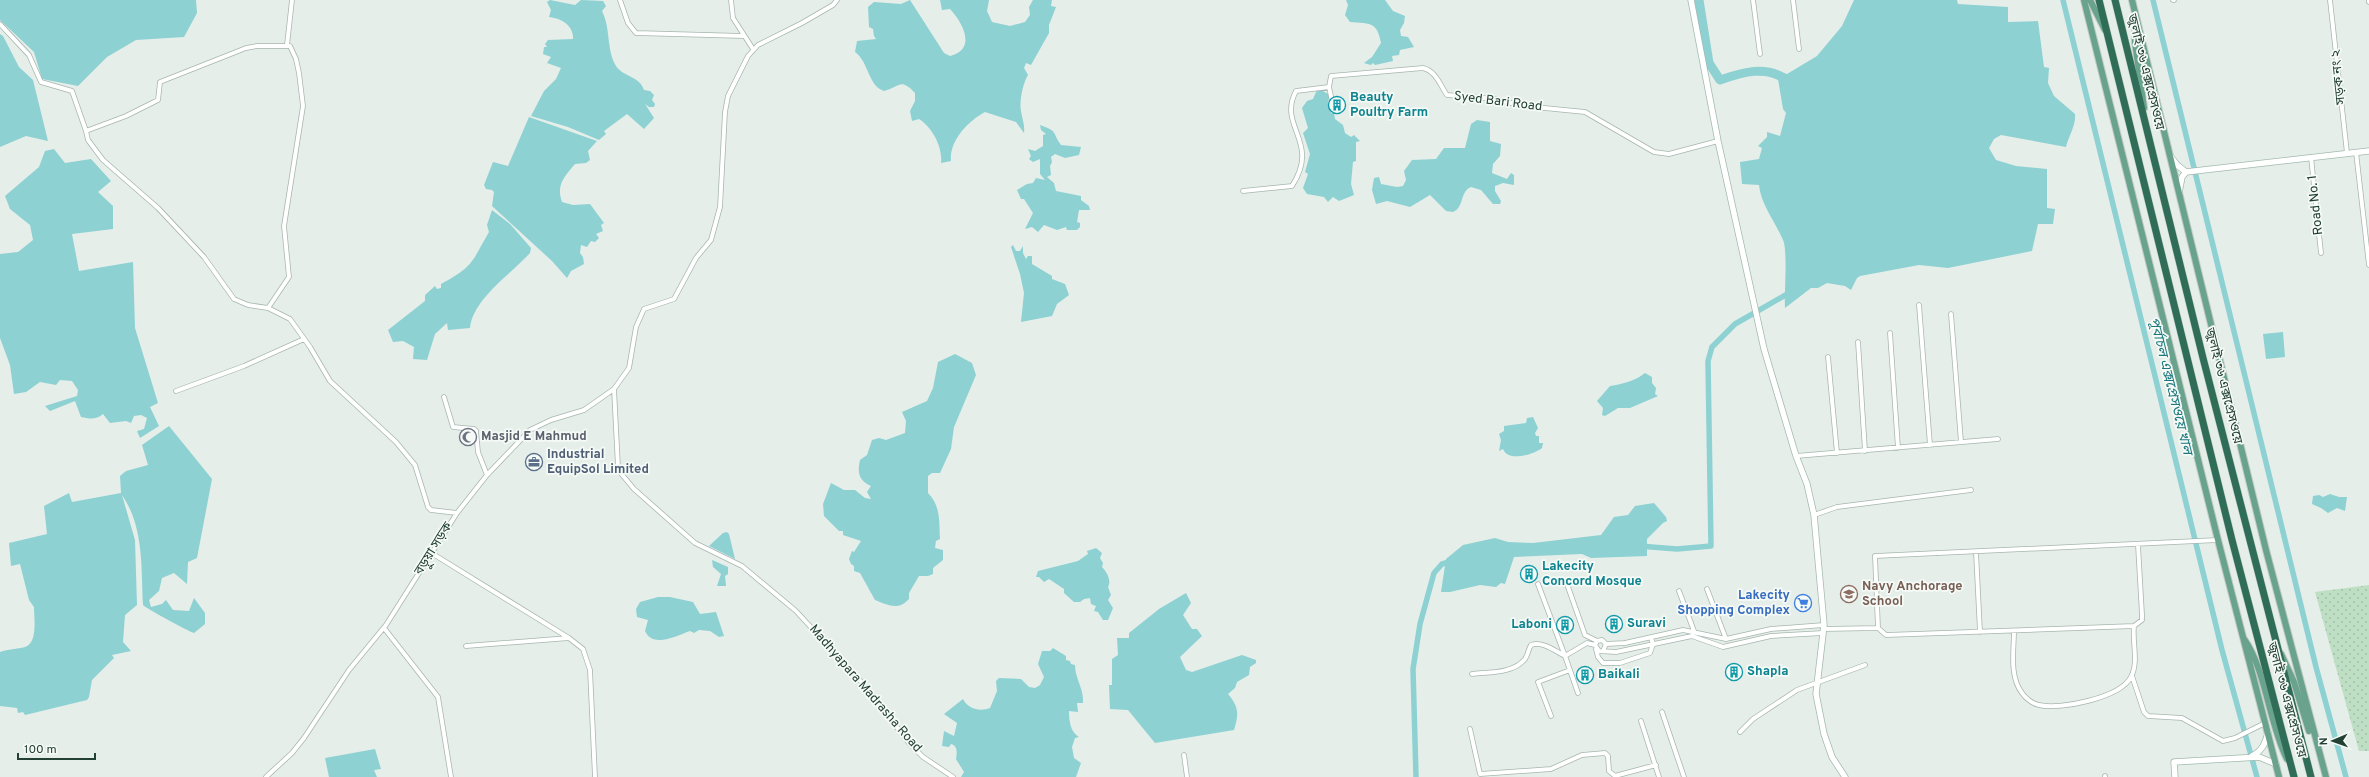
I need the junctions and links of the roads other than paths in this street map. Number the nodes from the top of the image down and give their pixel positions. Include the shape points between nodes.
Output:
1 (292, 0) edge
2 (620, 0) edge
3 (731, 0) edge
4 (837, 0) edge
5 (1691, 0) edge
6 (1753, 0) edge
7 (1794, 0) edge
8 (2084, 0) edge
9 (2090, 0) edge
10 (2099, 0) edge
11 (2115, 0) edge
12 (2132, 0) edge
13 (2330, 0) edge
14 (2136, 16) junction
15 (0, 24) edge
16 (2108, 34) junction
17 (744, 36) junction
18 (287, 45) junction
19 (1800, 48) dead end
20 (753, 49) junction
21 (1760, 54) dead end
22 (1329, 87) junction
23 (1332, 101) dead end
24 (2146, 127) junction
25 (86, 131) junction
26 (1718, 141) junction
27 (2369, 151) edge
28 (2356, 152) junction
29 (2347, 153) junction
30 (2170, 157) junction
31 (2311, 157) junction
32 (2186, 172) junction
33 (1242, 191) dead end
34 (2179, 193) junction
35 (2321, 253) dead end
36 (2369, 265) edge
37 (1919, 305) dead end
38 (268, 308) junction
39 (1951, 314) dead end
40 (1890, 333) dead end
41 (304, 339) junction
42 (1858, 342) dead end
43 (1828, 357) dead end
44 (614, 389) junction
45 (176, 391) dead end
46 (444, 397) dead end
47 (1998, 439) dead end
48 (1961, 442) junction
49 (1930, 445) junction
50 (1898, 448) junction
51 (1865, 451) junction
52 (1837, 453) junction
53 (1796, 456) junction
54 (487, 475) junction
55 (1971, 490) dead end
56 (457, 513) junction
57 (1814, 515) junction
58 (2218, 540) junction
59 (2138, 545) junction
60 (1976, 552) junction
61 (433, 554) junction
62 (1538, 584) dead end
63 (1567, 584) dead end
64 (1707, 589) dead end
65 (1679, 591) dead end
66 (2134, 626) junction
67 (384, 628) junction
68 (1878, 628) junction
69 (1772, 629) junction
70 (1823, 629) junction
71 (1694, 631) junction
72 (2014, 631) junction
73 (1980, 632) junction
74 (1749, 634) junction
75 (2242, 634) junction
76 (1712, 635) junction
77 (1771, 636) junction
78 (569, 638) junction
79 (1651, 638) junction
80 (1726, 639) junction
81 (1751, 640) junction
82 (1711, 643) junction
83 (2276, 643) junction
84 (1606, 644) junction
85 (1653, 644) junction
86 (1596, 645) junction
87 (466, 646) dead end
88 (1603, 651) junction
89 (1565, 656) junction
90 (1865, 665) dead end
91 (1570, 670) junction
92 (1472, 674) dead end
93 (2132, 676) junction
94 (1816, 685) junction
95 (1578, 693) dead end
96 (1662, 712) dead end
97 (1551, 716) dead end
98 (1641, 722) dead end
99 (2265, 723) junction
100 (1470, 729) dead end
101 (1740, 732) dead end
102 (2268, 733) junction
103 (2318, 750) junction
104 (1184, 755) dead end
105 (2250, 756) junction
106 (2276, 764) junction
107 (1656, 765) junction
108 (2292, 768) junction
109 (266, 777) edge
110 (451, 777) edge
111 (596, 777) edge
112 (953, 777) edge
113 (1187, 777) edge
114 (1659, 777) edge
115 (1684, 777) edge
116 (1845, 777) edge
117 (2175, 777) edge
118 (2279, 777) edge
119 (2294, 777) edge
120 (2312, 777) edge
121 (2326, 777) edge

1 - 18 street
2 - 17 street via 628,23 636,33
3 - 17 street via 733,18
4 - 20 street via 833,5
5 - 26 street
6 - 21 street
7 - 19 street
8 - 58 main road
9 - 16 main road
10 - 16 highway, জুলাই ৩৬ এক্সপ্রেসওয়ে
11 - 24 highway, জুলাই ৩৬ এক্সপ্রেসওয়ে
12 - 14 main road
13 - 29 street, সড়ক নং ২
14 - 24 main road via 2135,42
14 - 30 main road
15 - 25 street via 29,55 42,82 72,91
16 - 108 highway, জুলাই ৩৬ এক্সপ্রেসওয়ে via 2232,540
17 - 20 street
18 - 25 street via 246,48 174,76 160,82 158,100 126,116
18 - 38 street via 292,49 296,59 303,106 284,226 289,277
20 - 44 street via 728,96 720,207 711,240 696,258 674,299 644,308 642,311 636,327 629,368
22 - 23 street
22 - 26 street, Syed Bari Road via 1331,76 1423,68 1430,70 1447,95 1585,112 1654,152 1669,154
22 - 33 street via 1301,89 1296,91 1291,101 1291,119 1301,140 1303,156 1299,175 1292,186
24 - 83 highway, জুলাই ৩৬ এক্সপ্রেসওয়ে
25 - 38 street, বড়ুয়া সড়ক via 88,140 103,160 158,208 204,257 228,292 239,303
26 - 53 street via 1764,349
27 - 28 street
28 - 29 street
28 - 36 street
29 - 31 street
30 - 32 street
30 - 34 main road
31 - 32 street
31 - 35 street, Road No. 1
32 - 34 street via 2182,177
34 - 103 main road via 2266,550
37 - 49 street
38 - 41 street, বড়ুয়া সড়ক via 290,319
39 - 48 street
40 - 50 street
41 - 45 street via 244,366
41 - 56 street, বড়ুয়া সড়ক via 330,381 396,442 415,465 428,507 431,510
42 - 51 street
43 - 52 street
44 - 54 street via 584,410 551,420 530,430
44 - 112 street, Madhyapara Madrasha Road via 618,467 634,489 695,543 742,566 796,611 866,687 909,743 923,757
46 - 54 street via 453,427 476,431 478,452
47 - 48 street
48 - 49 street
49 - 50 street
50 - 51 street
51 - 52 street
52 - 53 street
53 - 57 street via 1808,484
54 - 56 street
55 - 57 street via 1837,507
56 - 61 street, বড়ুয়া সড়ক
57 - 70 street
58 - 59 street
58 - 75 main road
59 - 60 street
59 - 66 street via 2142,620
60 - 68 street via 1874,556
60 - 73 street
61 - 67 street, বড়ুয়া সড়ক
61 - 78 street
62 - 89 street
63 - 86 street via 1585,635
64 - 80 street
65 - 71 street
66 - 72 street
66 - 93 street
67 - 109 street, বড়ুয়া সড়ক via 349,670 292,754
67 - 110 street via 438,697
68 - 70 street
68 - 73 street via 1886,635
69 - 70 street
69 - 74 street
69 - 77 street
70 - 77 street
70 - 94 street
71 - 76 street
71 - 79 street via 1683,630
72 - 73 street
72 - 93 street via 2015,680 2021,692 2037,705 2055,706 2105,697 2120,689
74 - 80 street
74 - 81 street
75 - 99 main road
75 - 108 main road via 2253,654 2278,739
76 - 80 street
76 - 82 street
77 - 81 street
78 - 87 street
78 - 111 street via 583,649 590,670
79 - 84 street via 1614,645
79 - 85 street
81 - 82 street via 1724,647
82 - 85 street via 1692,636
83 - 103 main road via 2294,682
83 - 120 highway, জুলাই ৩৬ এক্সপ্রেসওয়ে
84 - 86 street via 1602,640
84 - 88 street
85 - 86 street via 1650,653 1611,664 1602,663
85 - 88 street via 1616,652
86 - 88 street
86 - 89 street via 1587,643
89 - 91 street
89 - 92 street via 1542,644 1536,644 1531,645 1525,660 1519,665 1508,670
90 - 94 street
91 - 95 street
91 - 97 street via 1538,682
93 - 99 street via 2144,712 2148,716 2182,718 2223,741
94 - 101 street via 1797,690 1779,705 1753,719
94 - 116 street via 1824,734 1832,756
96 - 115 street
98 - 107 street
99 - 102 main road
100 - 107 street via 1480,774 1551,768 1582,756 1605,753 1608,756 1609,771 1615,776
102 - 105 street via 2259,752
102 - 106 main road
103 - 121 main road
104 - 113 street
105 - 106 street via 2267,759
105 - 117 street via 2174,762
106 - 118 main road
107 - 114 street
108 - 119 highway, জুলাই ৩৬ এক্সপ্রেসওয়ে

